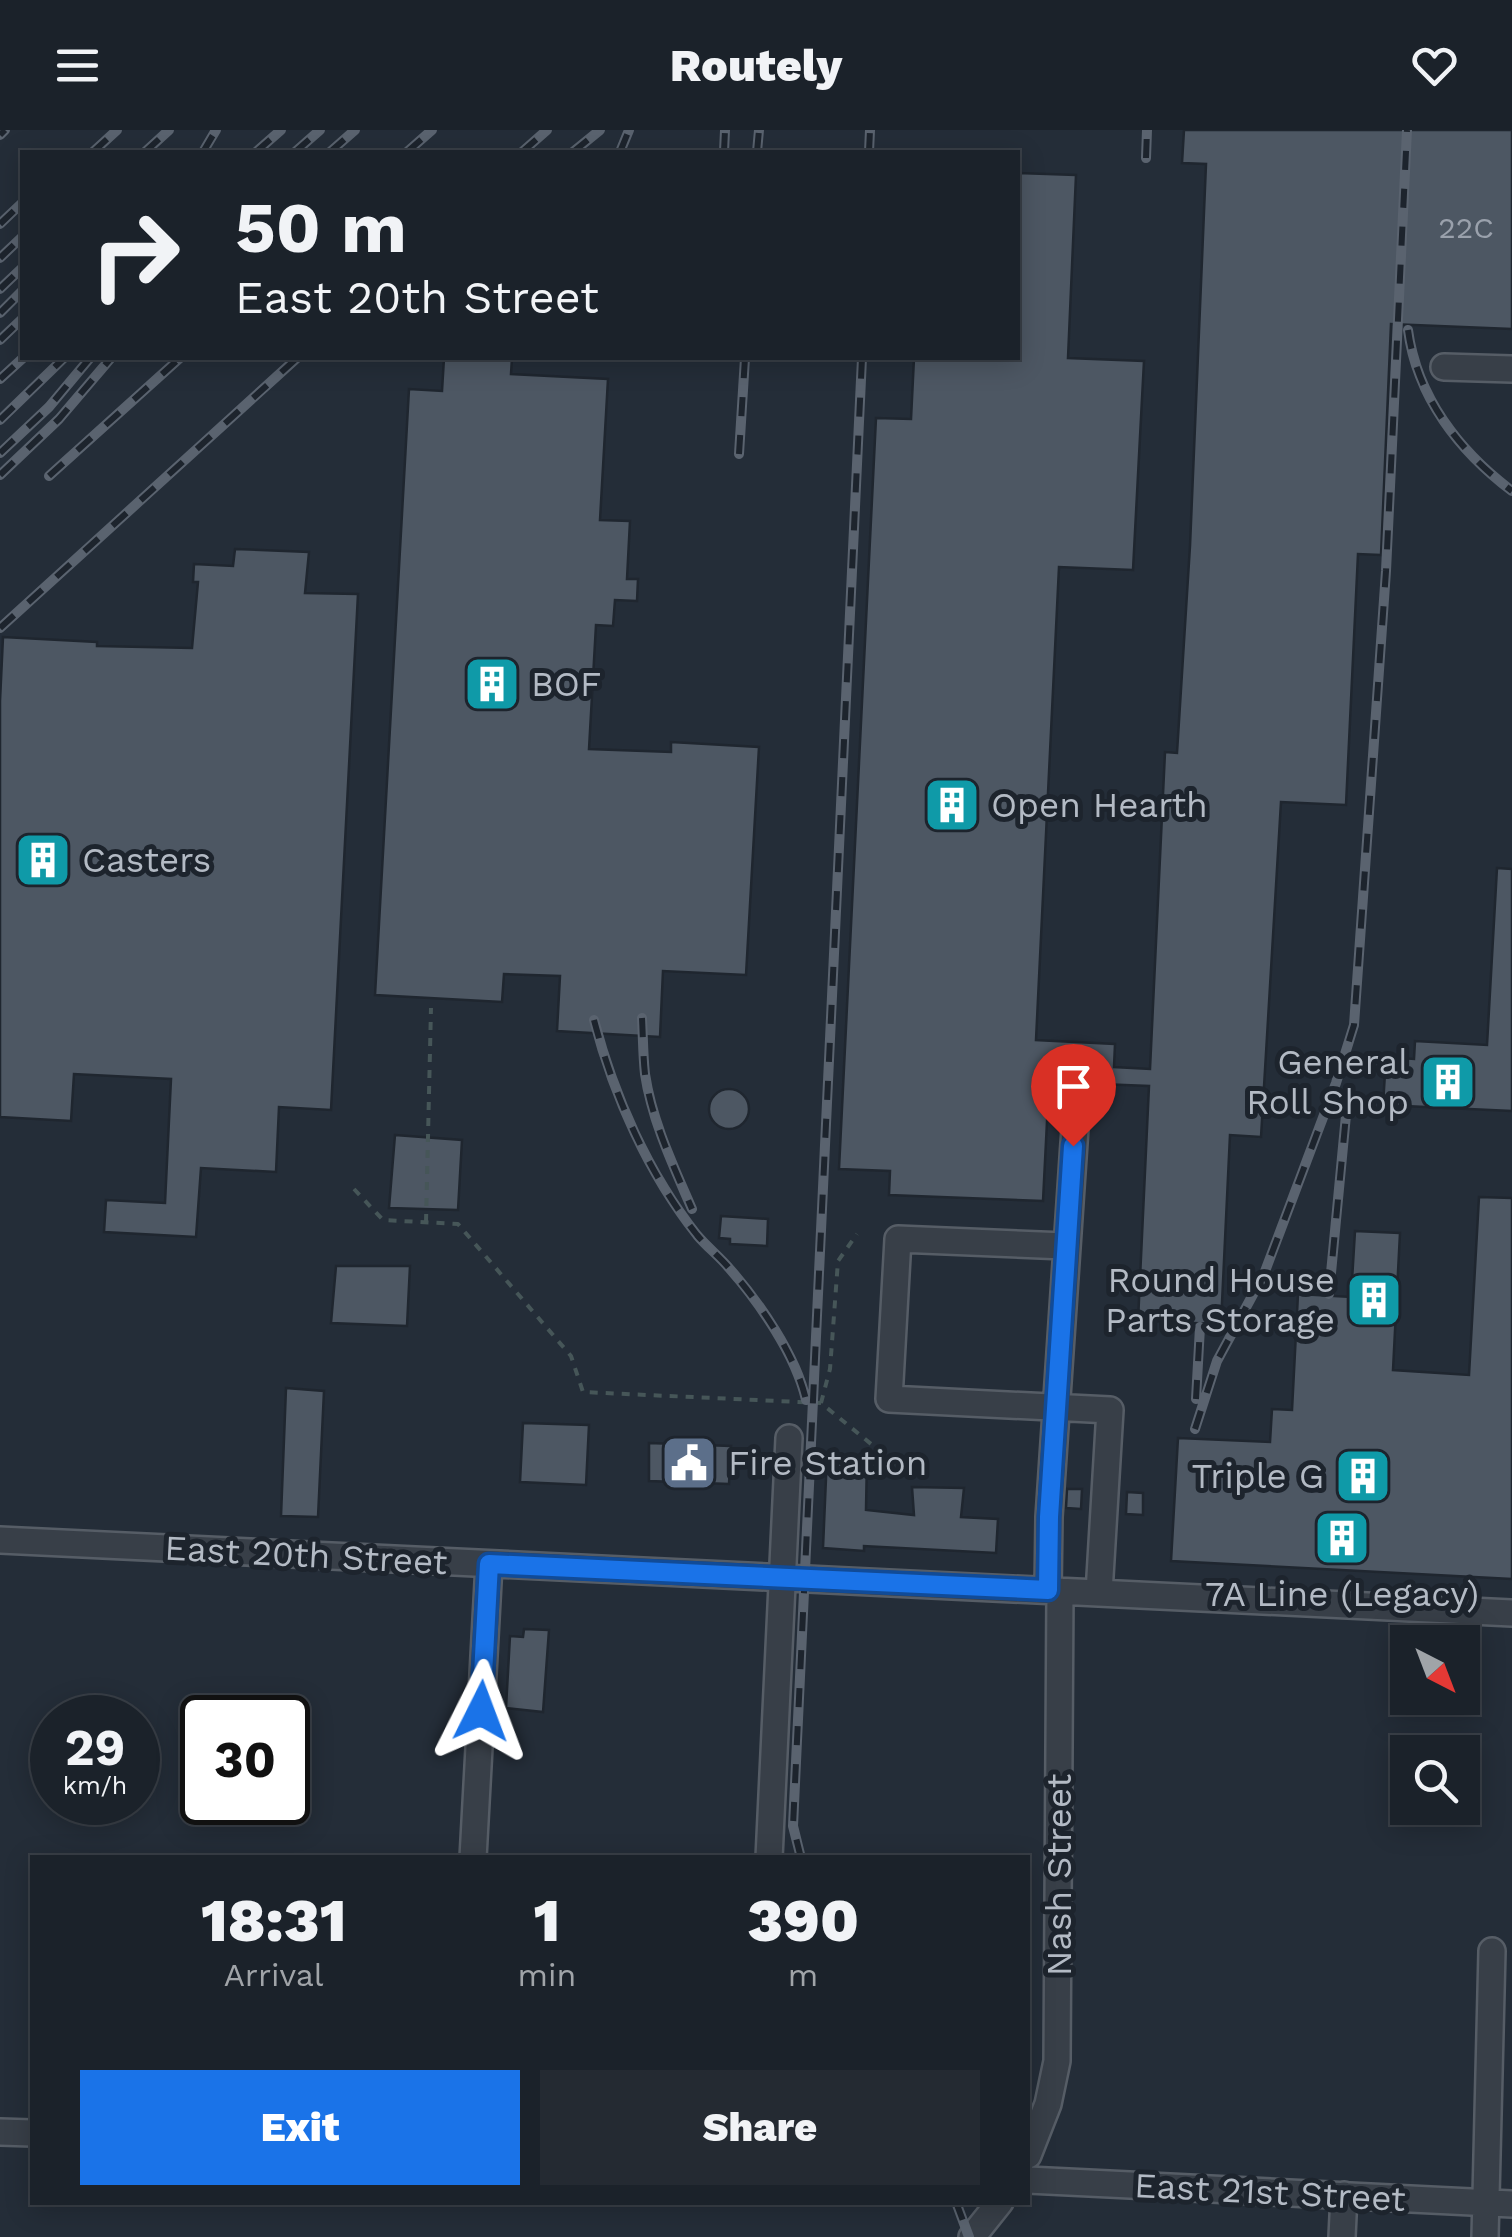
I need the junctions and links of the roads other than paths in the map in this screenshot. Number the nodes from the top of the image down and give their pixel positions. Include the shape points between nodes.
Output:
1 (1444, 367) dead end
2 (1512, 369) edge
3 (1076, 1113) dead end
4 (1066, 1246) junction
5 (1056, 1407) junction
6 (789, 1438) dead end
7 (0, 1540) edge
8 (489, 1564) junction
9 (781, 1578) junction
10 (1054, 1591) junction
11 (1100, 1593) junction
12 (1512, 1612) edge
13 (473, 1855) edge
14 (769, 1855) edge
15 (1492, 1951) dead end
16 (0, 2132) edge
17 (30, 2134) edge
18 (1030, 2150) edge
19 (1030, 2180) edge
20 (1344, 2195) junction
21 (1486, 2202) junction
22 (1512, 2204) edge
23 (998, 2205) edge
24 (972, 2237) edge
25 (1342, 2237) edge
26 (1485, 2237) edge

1 - 2 street
3 - 4 street, Nash Street
4 - 5 street, Nash Street
4 - 5 street via 898,1238 889,1399
5 - 10 street, Nash Street
5 - 11 street via 1110,1410
6 - 9 street
7 - 8 street, East 20th Street
8 - 9 street, East 20th Street
8 - 13 street
9 - 10 street, East 20th Street
9 - 14 street
10 - 11 street, East 20th Street
10 - 18 street, Nash Street via 1058,2042 1048,2104
11 - 12 street, East 20th Street
15 - 21 street
16 - 17 street
19 - 20 street, East 21st Street
20 - 21 street, East 21st Street
20 - 25 street
21 - 22 street, East 21st Street
21 - 26 street
23 - 24 street

